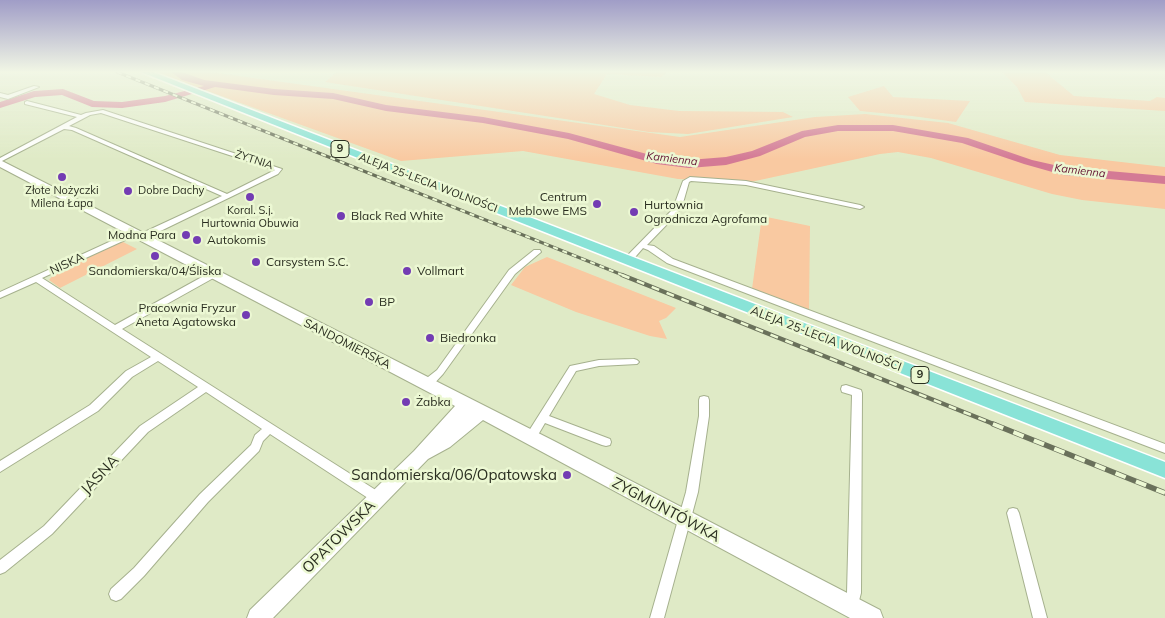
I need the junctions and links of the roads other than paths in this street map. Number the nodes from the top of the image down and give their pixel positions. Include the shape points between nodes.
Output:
1 (217, 101) edge
2 (27, 103) dead end
3 (82, 118) junction
4 (64, 127) junction
5 (0, 162) edge
6 (227, 196) junction
7 (860, 207) dead end
8 (137, 235) junction
9 (643, 246) junction
10 (537, 252) dead end
11 (628, 261) junction
12 (214, 274) junction
13 (36, 278) junction
14 (0, 295) edge
15 (116, 328) junction
16 (158, 357) junction
17 (634, 362) dead end
18 (427, 384) junction
19 (205, 388) junction
20 (846, 389) dead end
21 (704, 400) dead end
22 (474, 408) junction
23 (544, 418) junction
24 (270, 428) junction
25 (531, 437) junction
26 (606, 442) dead end
27 (1165, 449) edge
28 (0, 467) edge
29 (1165, 470) edge
30 (378, 498) junction
31 (1013, 513) dead end
32 (684, 519) junction
33 (0, 568) edge
34 (116, 594) dead end
35 (851, 607) junction
36 (258, 618) edge
37 (657, 618) edge
38 (872, 618) edge
39 (1040, 618) edge

1 - 11 main road, ALEJA 25-LECIA WOLNOŚCI / 9
2 - 3 street
3 - 4 street
3 - 6 street, ŻYTNIA via 94,112 104,112 279,169
4 - 5 street
4 - 6 street via 74,128
5 - 8 street, SANDOMIERSKA
6 - 8 street, ŻYTNIA
7 - 9 street via 746,183 690,179 686,181 674,212
8 - 12 street, SANDOMIERSKA
8 - 13 street, NISKA
9 - 11 street
9 - 27 street via 670,261
10 - 18 street via 512,272 440,372
11 - 29 main road, ALEJA 25-LECIA WOLNOŚCI / 9
12 - 15 street
12 - 18 street, SANDOMIERSKA
13 - 14 street, NISKA
13 - 15 street
15 - 16 street
16 - 19 street
16 - 28 street via 129,374 94,408
17 - 23 street via 573,368
18 - 22 street, SANDOMIERSKA
19 - 24 street
19 - 33 street, JASNA via 144,429 48,530
20 - 35 street via 857,393 854,593
21 - 32 street via 692,492
22 - 25 street, ZYGMUNTÓWKA
22 - 30 street, OPATOWSKA via 444,442 420,456
23 - 25 street
23 - 26 street
24 - 30 street
24 - 34 street via 259,438 255,448
25 - 32 street, ZYGMUNTÓWKA
30 - 36 street, OPATOWSKA
31 - 39 street
32 - 35 street, ZYGMUNTÓWKA
32 - 37 street
35 - 38 street, ZYGMUNTÓWKA

